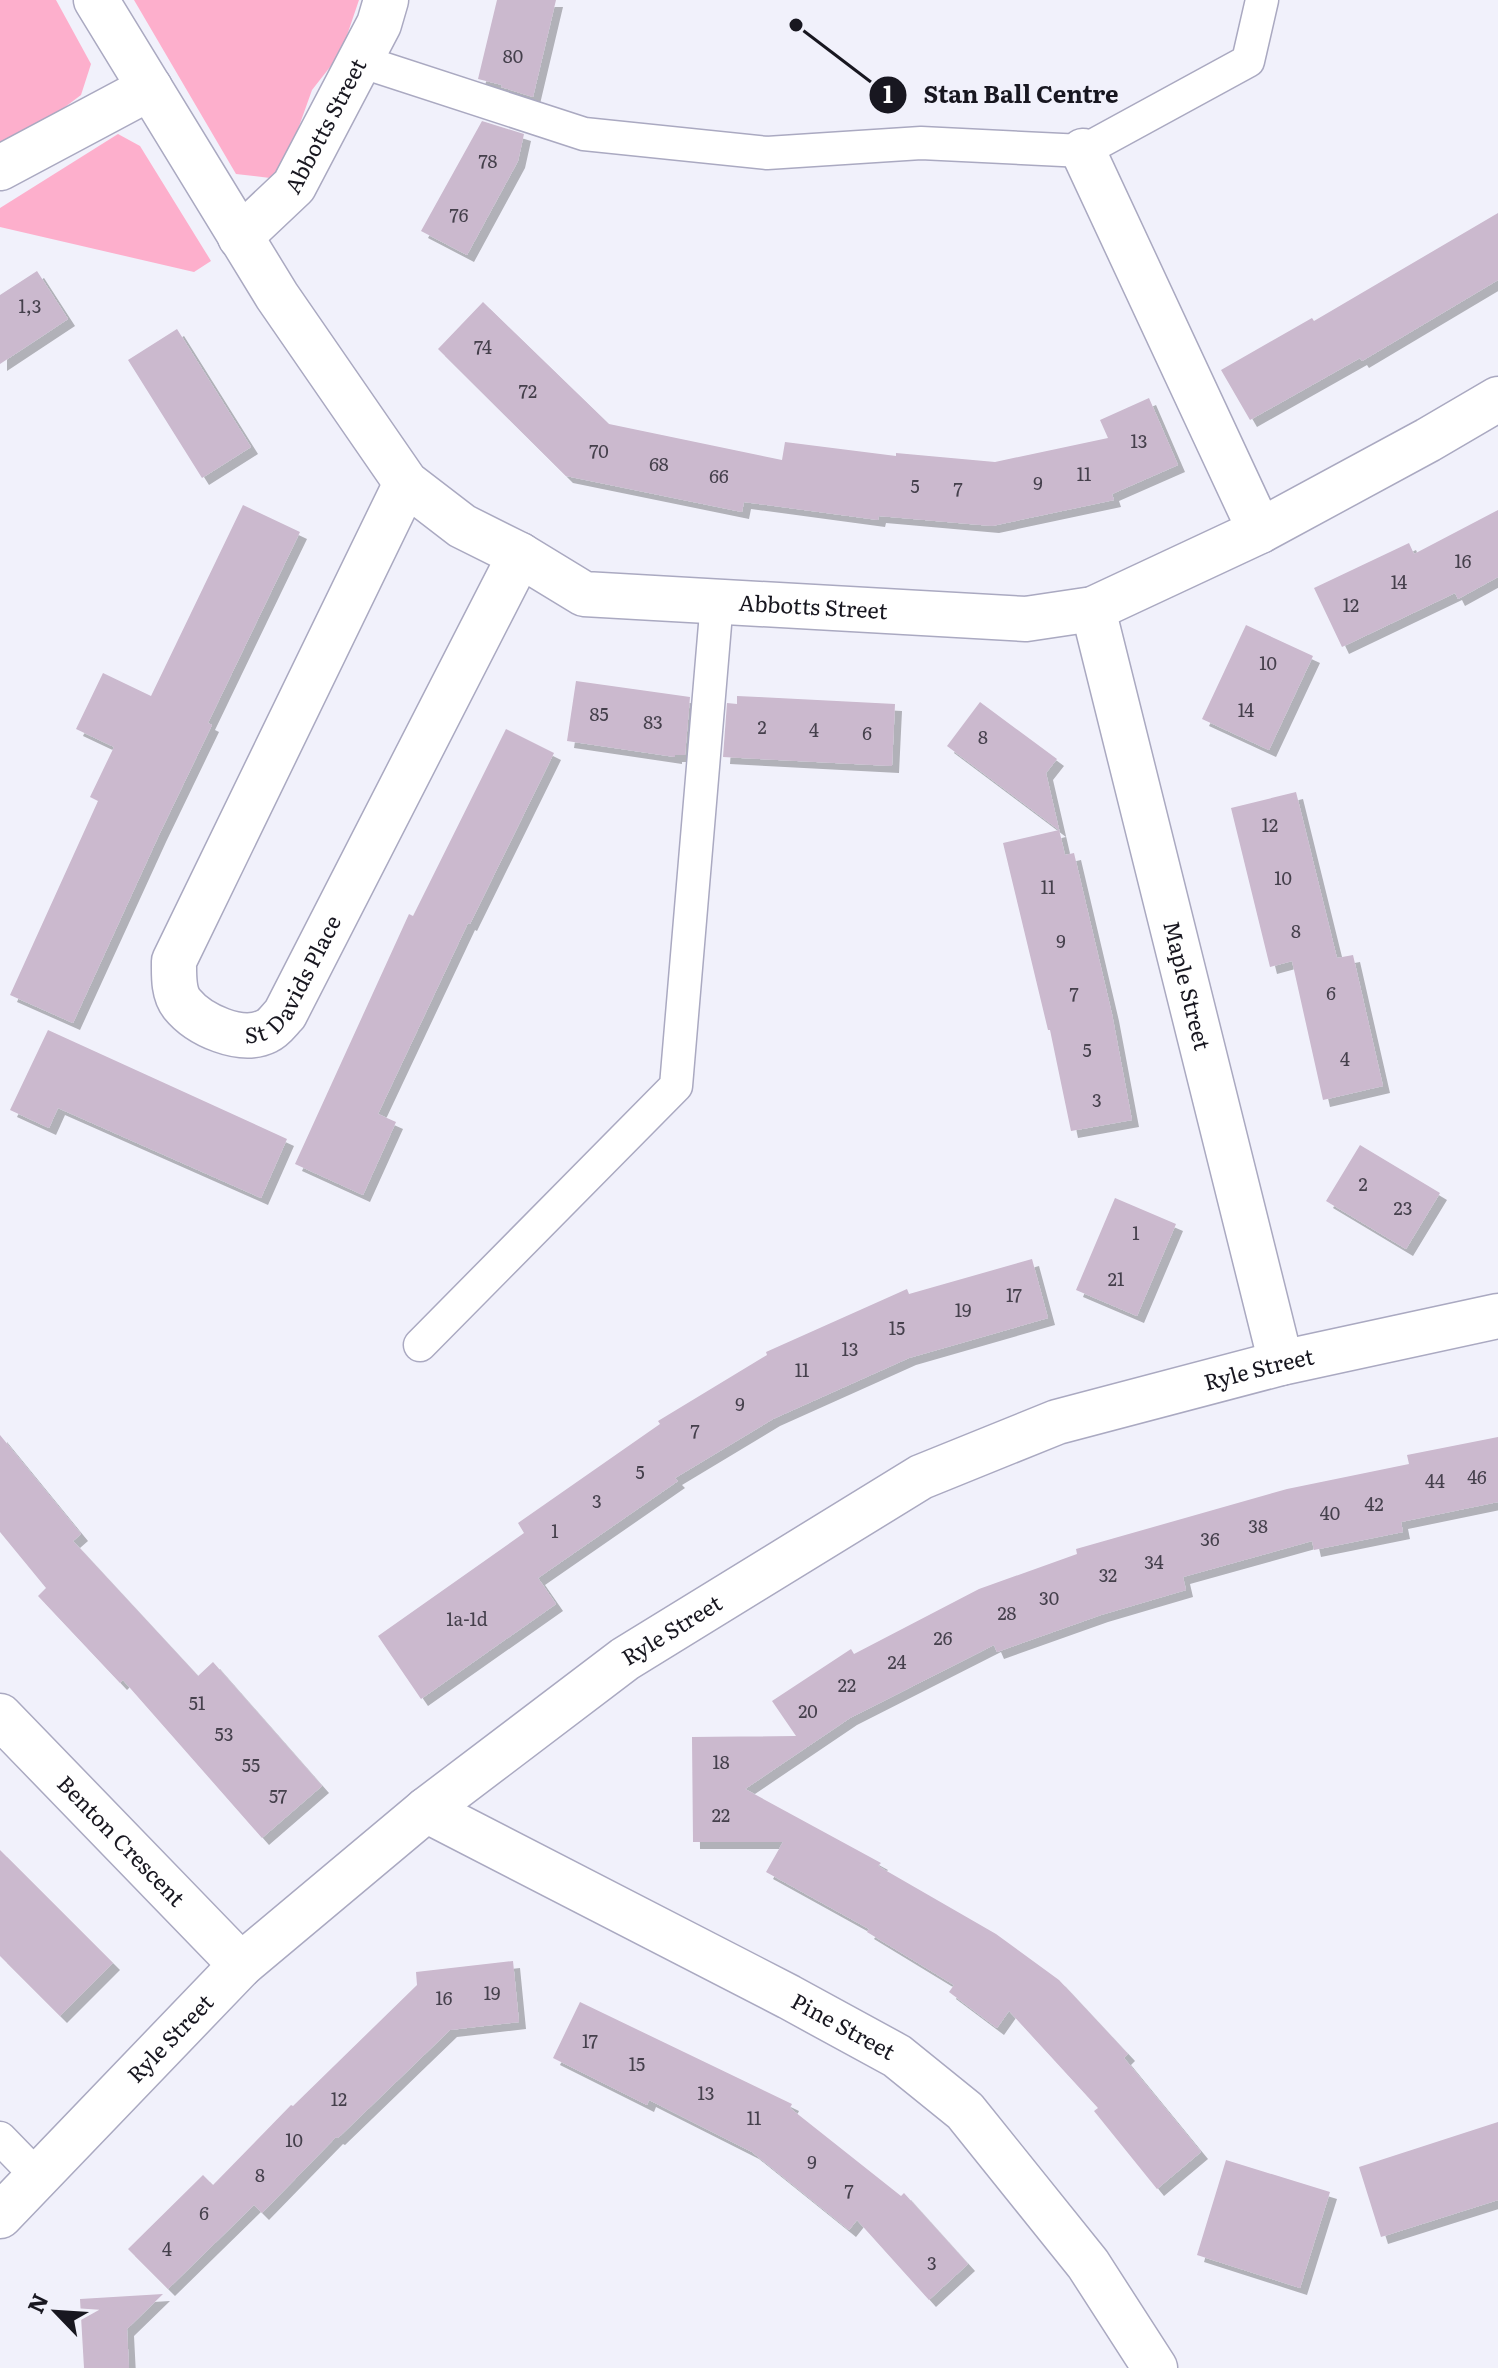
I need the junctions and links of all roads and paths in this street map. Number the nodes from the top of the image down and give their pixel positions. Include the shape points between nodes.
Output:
1 (96, 0) edge
2 (386, 0) edge
3 (1262, 0) edge
4 (360, 61) junction
5 (150, 88) junction
6 (1083, 151) junction
7 (0, 168) edge
8 (240, 237) junction
9 (1498, 399) edge
10 (406, 483) junction
11 (1260, 531) junction
12 (520, 555) junction
13 (717, 601) junction
14 (1093, 609) junction
15 (1498, 1316) edge
16 (420, 1345) dead end
17 (1281, 1363) junction
18 (0, 1716) edge
19 (426, 1810) junction
20 (241, 1965) junction
21 (0, 2138) edge
22 (37, 2176) junction
23 (0, 2216) edge
24 (1155, 2368) edge

1 - 5 street, Abbotts Street
2 - 4 street, Abbotts Street
3 - 6 lane via 1248,61
4 - 6 lane via 584,134 767,153 921,143
4 - 8 street, Abbotts Street via 294,186
5 - 7 street
5 - 8 street, Abbotts Street
6 - 11 street
8 - 10 street, Abbotts Street
9 - 11 street, Abbotts Street
10 - 12 street, Abbotts Street via 462,526
10 - 12 street, St Davids Place via 174,961 180,1002 199,1019 251,1036 269,1031 285,1014
11 - 14 street, Abbotts Street
12 - 13 street, Abbotts Street via 584,594
13 - 14 street, Abbotts Street via 1026,619
13 - 16 lane via 676,1086
14 - 17 street, Maple Street
15 - 17 street, Ryle Street
17 - 19 street, Ryle Street via 1057,1422 921,1477 625,1659
18 - 20 street, Benton Crescent
19 - 20 street, Ryle Street
19 - 24 street, Pine Street via 897,2056 965,2111 1088,2264
20 - 22 street, Ryle Street
21 - 22 lane
22 - 23 street, Ryle Street

